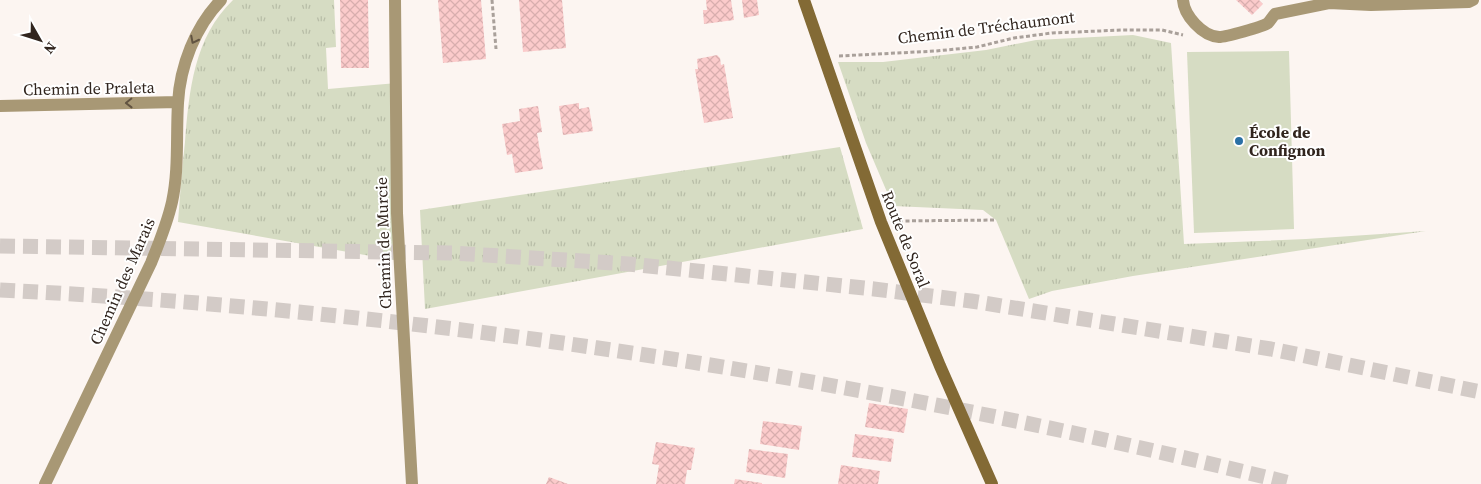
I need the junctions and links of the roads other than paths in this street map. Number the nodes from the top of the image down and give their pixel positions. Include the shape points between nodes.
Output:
1 (221, 0) edge
2 (395, 0) edge
3 (804, 0) edge
4 (1183, 0) edge
5 (1473, 0) edge
6 (178, 102) junction
7 (0, 106) edge
8 (45, 484) edge
9 (412, 484) edge
10 (992, 484) edge

1 -> 6 street, Chemin des Marais via 202,24 190,49
2 - 9 street, Chemin de Murcie via 398,223
3 - 10 street, Route de Soral via 881,222
4 - 5 street via 1191,20 1218,37 1268,23 1275,14 1329,3 1372,5
6 -> 7 street, Chemin de Praleta
6 - 8 street, Chemin des Marais via 177,161 172,202 164,230

